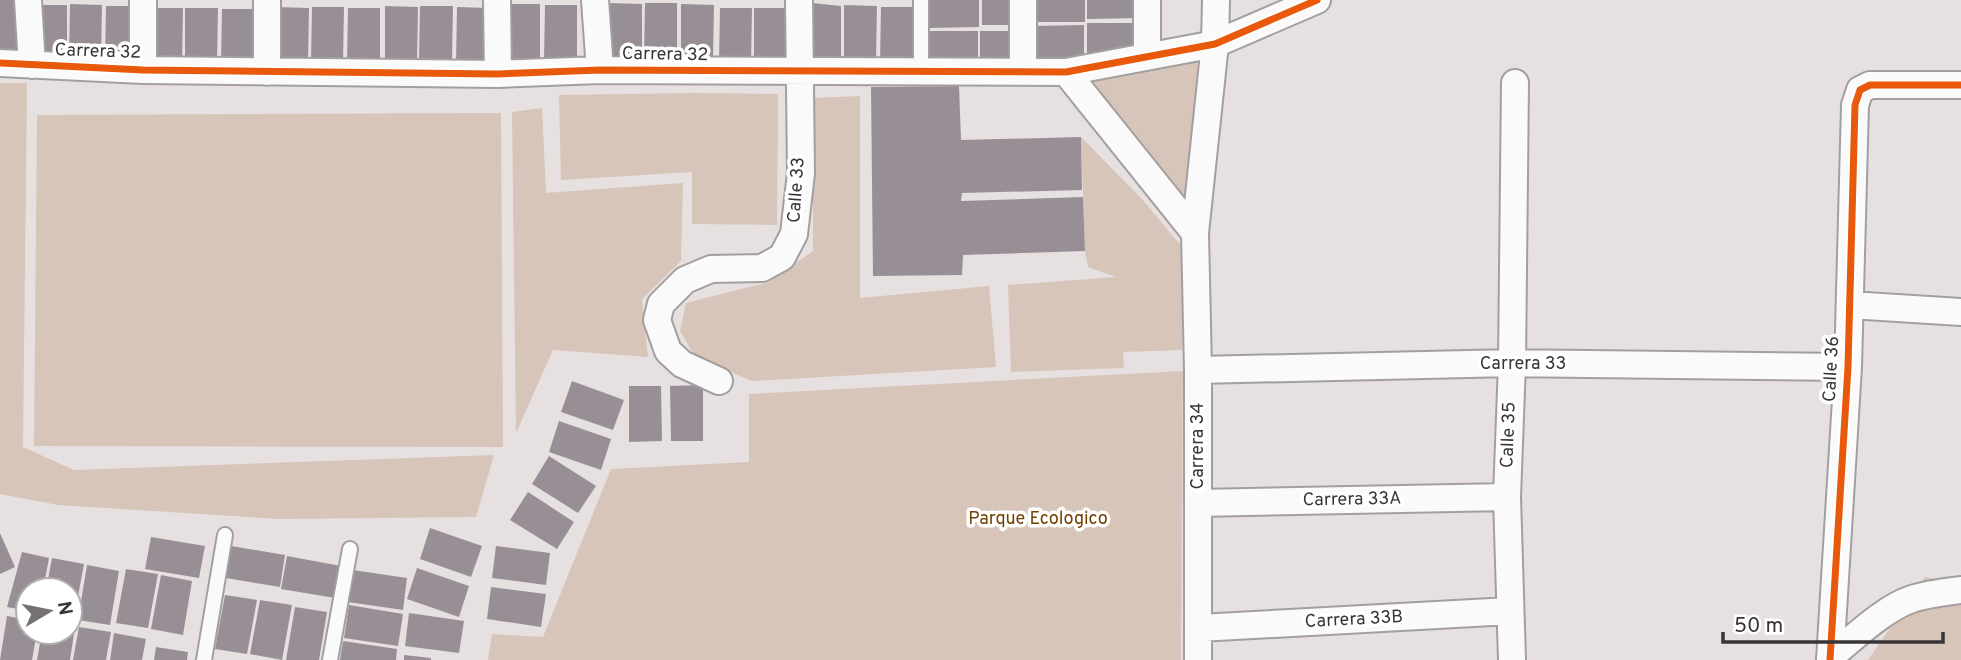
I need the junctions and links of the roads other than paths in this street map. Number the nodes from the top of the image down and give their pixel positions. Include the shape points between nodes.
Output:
1 (28, 0) edge
2 (143, 0) edge
3 (267, 0) edge
4 (497, 0) edge
5 (595, 0) edge
6 (799, 0) edge
7 (921, 0) edge
8 (1023, 0) edge
9 (1147, 0) edge
10 (1216, 0) edge
11 (1317, 0) edge
12 (1215, 44) junction
13 (1147, 56) junction
14 (0, 63) edge
15 (32, 65) junction
16 (144, 70) junction
17 (600, 70) junction
18 (267, 72) junction
19 (799, 72) junction
20 (921, 72) junction
21 (1023, 72) junction
22 (1066, 72) junction
23 (498, 74) junction
24 (1515, 83) dead end
25 (1961, 85) edge
26 (1195, 233) junction
27 (1850, 306) junction
28 (1961, 312) edge
29 (1512, 363) junction
30 (1848, 367) junction
31 (1198, 370) junction
32 (719, 381) dead end
33 (1507, 496) junction
34 (1198, 503) junction
35 (225, 535) dead end
36 (350, 549) dead end
37 (1961, 590) edge
38 (1510, 611) junction
39 (1199, 628) junction
40 (1830, 658) edge
41 (204, 660) edge
42 (330, 660) edge
43 (1198, 660) edge
44 (1512, 660) edge

1 - 15 street
2 - 16 street
3 - 18 street
4 - 23 street
5 - 17 street
6 - 19 street, Calle 33
7 - 20 lane
8 - 21 street
9 - 13 street
10 - 12 street, Carrera 34
11 - 12 street, Carrera 32
12 - 13 street, Carrera 32
12 - 26 street, Carrera 34
13 - 22 street, Carrera 32
14 - 15 street, Carrera 32
15 - 16 street, Carrera 32
16 - 18 street, Carrera 32
17 - 19 street, Carrera 32
17 - 23 street, Carrera 32
18 - 23 street, Carrera 32
19 - 20 street, Carrera 32
19 - 32 street, Calle 33 via 801,173 794,234 782,257 762,268 711,269 685,280 661,304 657,320 668,351 682,364
20 - 21 street, Carrera 32
21 - 22 street, Carrera 32
22 - 26 street
24 - 29 street, Calle 35
25 - 27 street, Calle 36 via 1870,85 1860,90 1855,106
26 - 31 street, Carrera 34
27 - 28 street
27 - 30 street, Calle 36
29 - 30 street, Carrera 33
29 - 31 street, Carrera 33
29 - 33 street, Calle 35
30 - 40 street, Calle 36
31 - 34 street, Carrera 34
33 - 34 street, Carrera 33A
33 - 38 street, Calle 35
34 - 39 street, Carrera 34
35 - 41 lane
36 - 42 lane
37 - 40 street via 1910,599
38 - 39 street, Carrera 33B
38 - 44 street, Calle 35
39 - 43 street, Carrera 34

